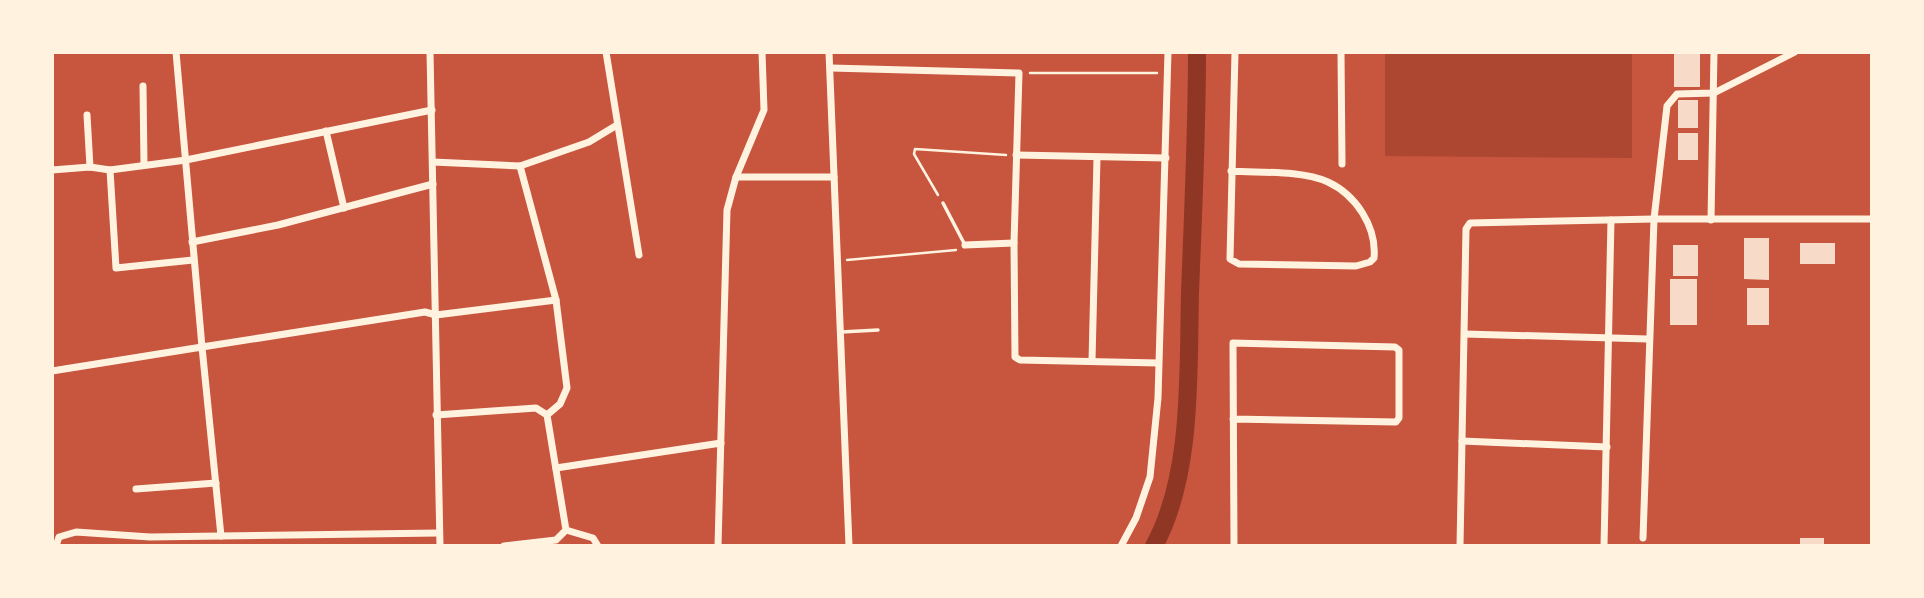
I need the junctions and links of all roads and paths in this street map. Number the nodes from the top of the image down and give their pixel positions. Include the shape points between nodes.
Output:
1 (176, 52) edge
2 (430, 52) edge
3 (606, 52) edge
4 (762, 52) edge
5 (829, 52) edge
6 (1167, 52) edge
7 (1235, 52) edge
8 (1341, 52) edge
9 (1714, 52) edge
10 (1795, 52) edge
11 (831, 68) junction
12 (1167, 73) junction
13 (1018, 74) junction
14 (144, 86) dead end
15 (1714, 93) junction
16 (432, 110) junction
17 (87, 115) dead end
18 (617, 125) junction
19 (326, 131) junction
20 (1016, 155) junction
21 (1097, 158) junction
22 (1166, 158) junction
23 (186, 160) junction
24 (433, 162) junction
25 (1342, 164) dead end
26 (144, 165) junction
27 (520, 166) junction
28 (90, 167) junction
29 (52, 170) edge
30 (110, 170) junction
31 (1231, 171) junction
32 (736, 177) junction
33 (834, 177) junction
34 (433, 184) junction
35 (943, 203) joint
36 (344, 208) junction
37 (1654, 219) junction
38 (1871, 219) edge
39 (1611, 220) junction
40 (1711, 220) junction
41 (192, 242) junction
42 (1014, 243) junction
43 (965, 245) junction
44 (639, 255) dead end
45 (193, 260) junction
46 (838, 261) junction
47 (556, 300) junction
48 (436, 315) junction
49 (878, 330) dead end
50 (841, 332) junction
51 (1465, 334) junction
52 (1609, 337) junction
53 (1648, 339) junction
54 (202, 347) junction
55 (1092, 361) junction
56 (1158, 363) junction
57 (52, 371) edge
58 (436, 415) junction
59 (547, 415) junction
60 (1233, 419) junction
61 (1462, 441) junction
62 (721, 443) junction
63 (1607, 447) junction
64 (556, 468) junction
65 (216, 483) junction
66 (136, 489) dead end
67 (566, 530) junction
68 (439, 533) junction
69 (56, 534) edge
70 (220, 536) junction
71 (1643, 538) dead end
72 (56, 545) edge
73 (440, 545) edge
74 (505, 545) edge
75 (598, 545) edge
76 (718, 545) edge
77 (849, 545) edge
78 (1121, 545) edge
79 (1234, 545) edge
80 (1460, 545) edge
81 (1604, 545) edge

1 - 23 street
2 - 16 street
3 - 18 street
4 - 32 street via 764,110
5 - 11 street
6 - 12 street
7 - 31 street
8 - 25 street
9 - 15 street
10 - 15 street
11 - 13 street
11 - 33 street
12 - 13 path
12 - 22 street
13 - 20 street
14 - 26 street
15 - 37 street via 1682,92 1669,101
15 - 40 street
16 - 19 street
16 - 24 street
17 - 28 street
18 - 27 street via 589,142
18 - 44 street
19 - 23 street
19 - 36 street
20 - 21 street
20 - 35 path via 915,149
20 - 42 street
21 - 22 street
21 - 55 street
22 - 56 street
23 - 26 street
23 - 41 street
24 - 27 street
24 - 34 street
26 - 30 street
27 - 47 street
28 - 29 street
28 - 30 street
30 - 45 street via 116,268
31 - 31 street via 1233,263 1356,266 1374,258 1367,220 1349,197 1328,183
32 - 33 street
32 - 62 street via 725,231
33 - 46 street
34 - 36 street
34 - 48 street
35 - 43 lane
36 - 41 street
37 - 39 street
37 - 40 street
37 - 53 street
38 - 40 street
39 - 51 street via 1470,223 1466,229
39 - 52 street
41 - 45 street
42 - 43 street
42 - 55 street via 1017,359
43 - 46 path via 956,250
45 - 54 street
46 - 50 street
47 - 48 street
47 - 59 street via 567,388 560,404
48 - 54 street via 425,312
48 - 58 street
49 - 50 lane
50 - 77 street
51 - 52 street
51 - 61 street
52 - 53 street
52 - 63 street
53 - 71 street
54 - 57 street
54 - 65 street
55 - 56 street
56 - 78 street via 1150,477
58 - 59 street via 536,408
58 - 68 street
59 - 64 street
60 - 60 street via 1396,422 1399,349 1233,343
60 - 79 street
61 - 63 street
61 - 80 street
62 - 64 street
62 - 76 street
63 - 81 street
64 - 67 street
65 - 66 street
65 - 70 street
67 - 74 street via 556,540
67 - 75 street via 593,538
68 - 70 street
68 - 73 street
69 - 70 street
69 - 72 street

